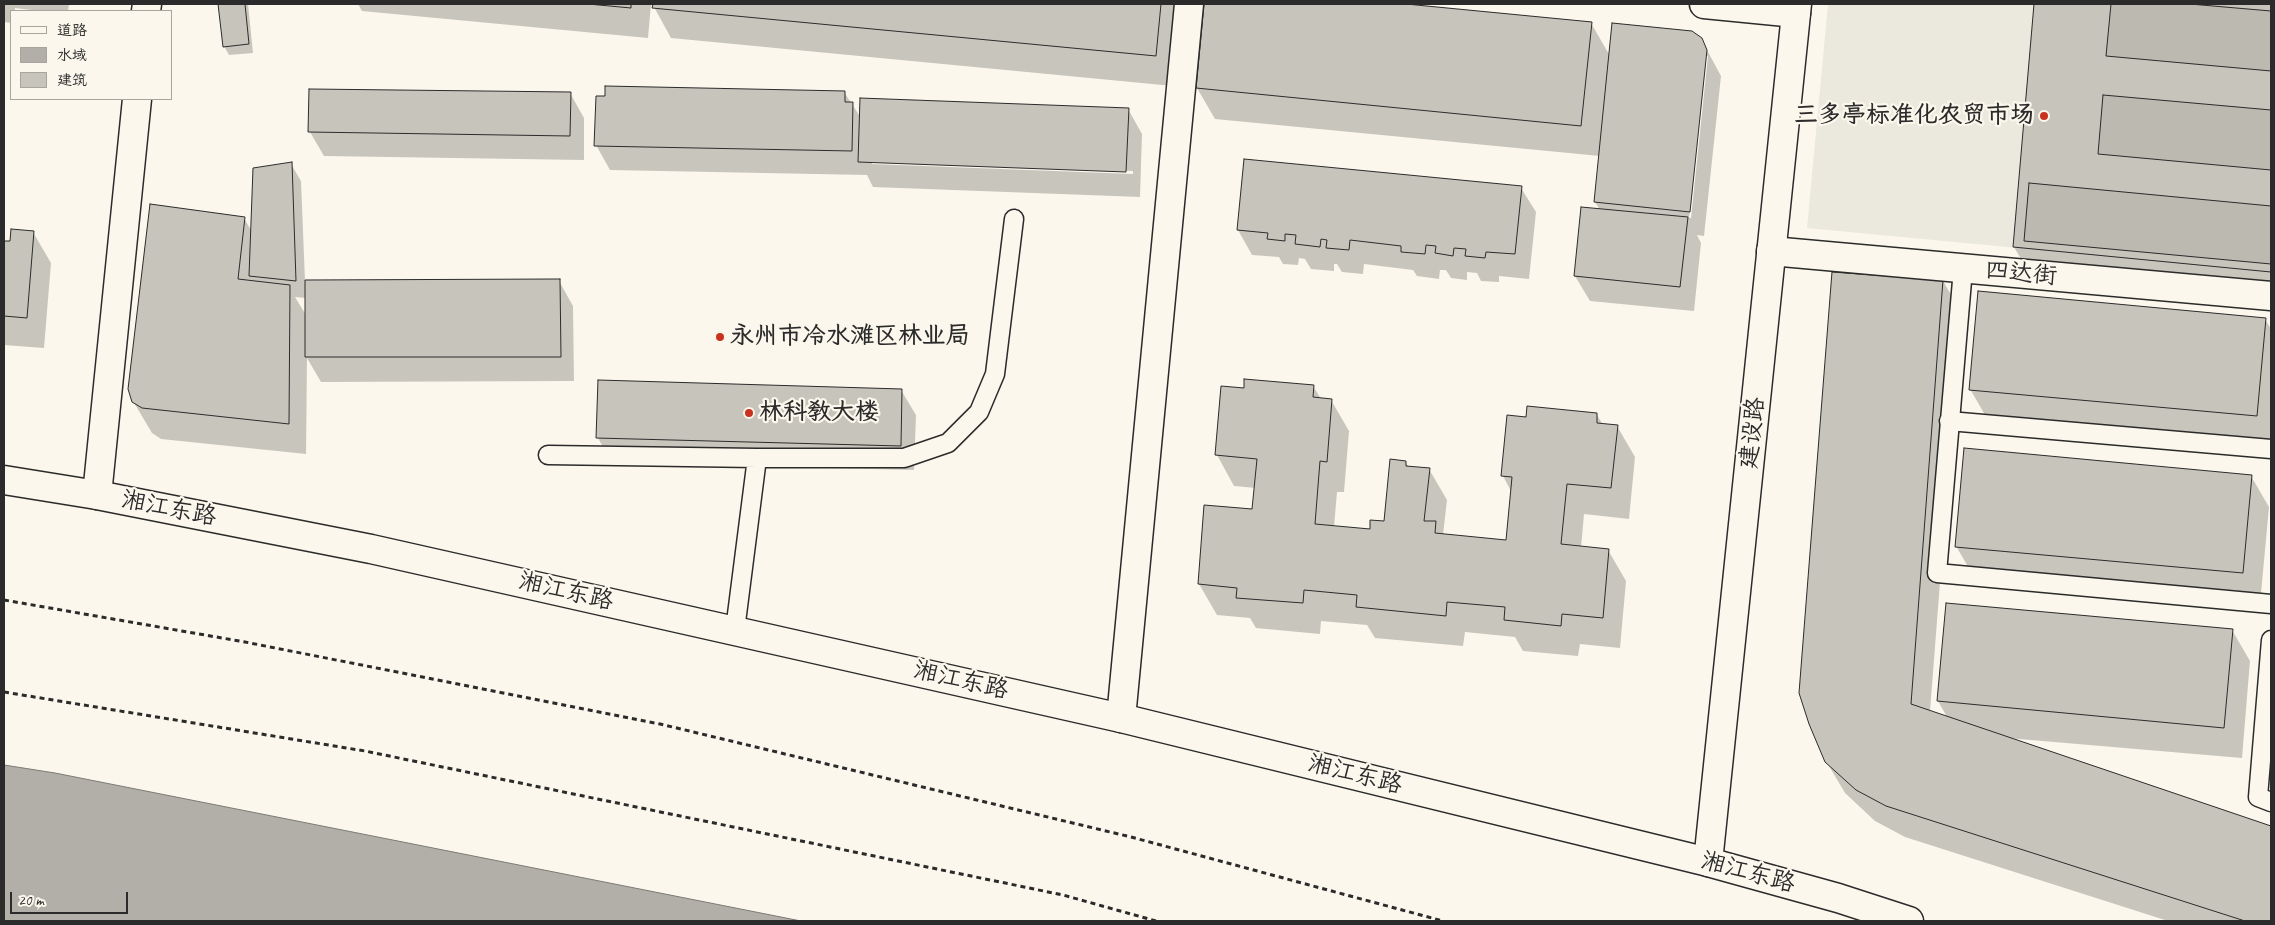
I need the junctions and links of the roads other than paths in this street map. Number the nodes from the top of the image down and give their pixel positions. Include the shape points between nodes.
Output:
1 (1188, 4) edge
2 (1704, 4) edge
3 (1796, 8) edge
4 (137, 100) edge
5 (1014, 219) dead end
6 (1771, 251) junction
7 (1963, 269) junction
8 (2271, 296) edge
9 (1949, 421) junction
10 (2271, 449) edge
11 (548, 455) dead end
12 (757, 458) junction
13 (4, 480) edge
14 (97, 495) junction
15 (2271, 604) edge
16 (735, 630) junction
17 (2271, 640) edge
18 (1121, 718) junction
19 (2271, 802) edge
20 (1708, 862) junction
21 (1909, 921) edge

1 - 18 street
2 - 3 street
3 - 6 street, 建设路
4 - 14 street
5 - 12 lane via 995,374 979,412 948,443 904,458
6 - 7 street, 四达街
6 - 20 street, 建设路
7 - 8 street, 四达街
7 - 9 lane
9 - 10 lane
9 - 15 lane via 1937,573
11 - 12 lane
12 - 16 lane
13 - 14 street, 湘江东路
14 - 16 street, 湘江东路 via 371,549
16 - 18 street, 湘江东路
17 - 19 lane via 2258,798
18 - 20 street, 湘江东路
20 - 21 street, 湘江东路

